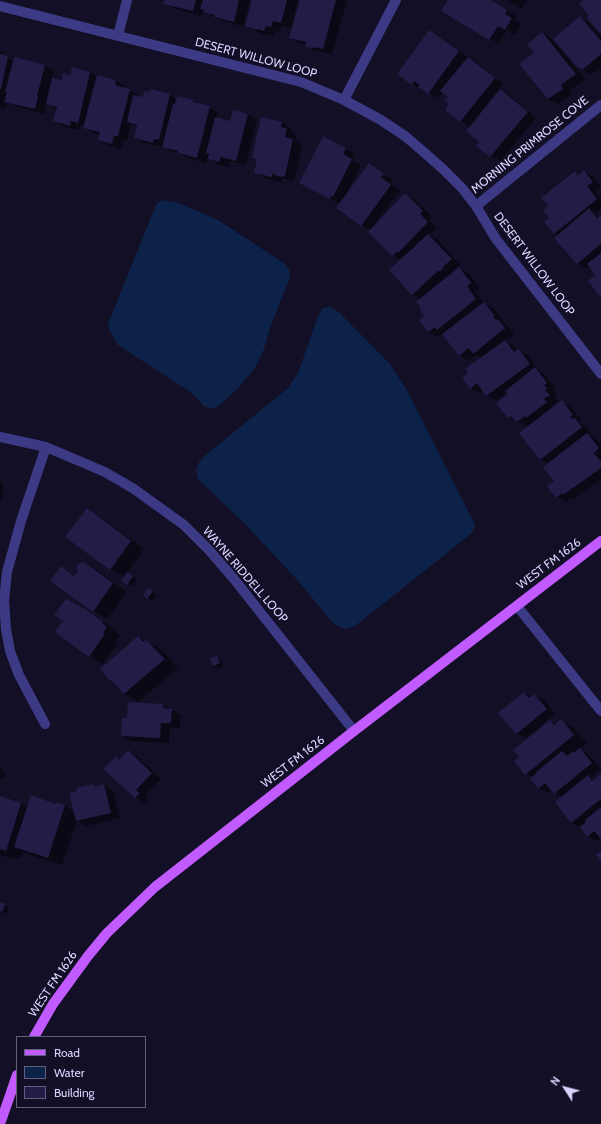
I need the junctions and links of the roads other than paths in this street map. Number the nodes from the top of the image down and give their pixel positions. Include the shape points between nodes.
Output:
1 (127, 0) edge
2 (396, 0) edge
3 (0, 6) edge
4 (118, 36) junction
5 (344, 100) junction
6 (601, 105) edge
7 (476, 206) junction
8 (601, 374) edge
9 (0, 437) edge
10 (46, 447) junction
11 (601, 541) edge
12 (517, 606) junction
13 (601, 711) edge
14 (45, 724) dead end
15 (354, 731) junction
16 (35, 1036) edge
17 (16, 1078) edge
18 (0, 1124) edge

1 - 4 street
2 - 5 street
3 - 4 street, DESERT WILLOW LOOP
4 - 5 street, DESERT WILLOW LOOP via 286,78
5 - 7 street, DESERT WILLOW LOOP via 405,136 444,169
6 - 7 street, MORNING PRIMROSE COVE
7 - 8 street, DESERT WILLOW LOOP via 496,239
9 - 10 street, WAYNE RIDDELL LOOP
10 - 14 street via 20,521 7,572 4,600 10,651
10 - 15 street, WAYNE RIDDELL LOOP via 105,472 134,489 184,525 234,579
11 - 12 main road, WEST FM 1626
12 - 13 street
12 - 15 main road, WEST FM 1626
15 - 16 main road, WEST FM 1626 via 155,887 132,908 88,956 53,1004
17 - 18 main road

